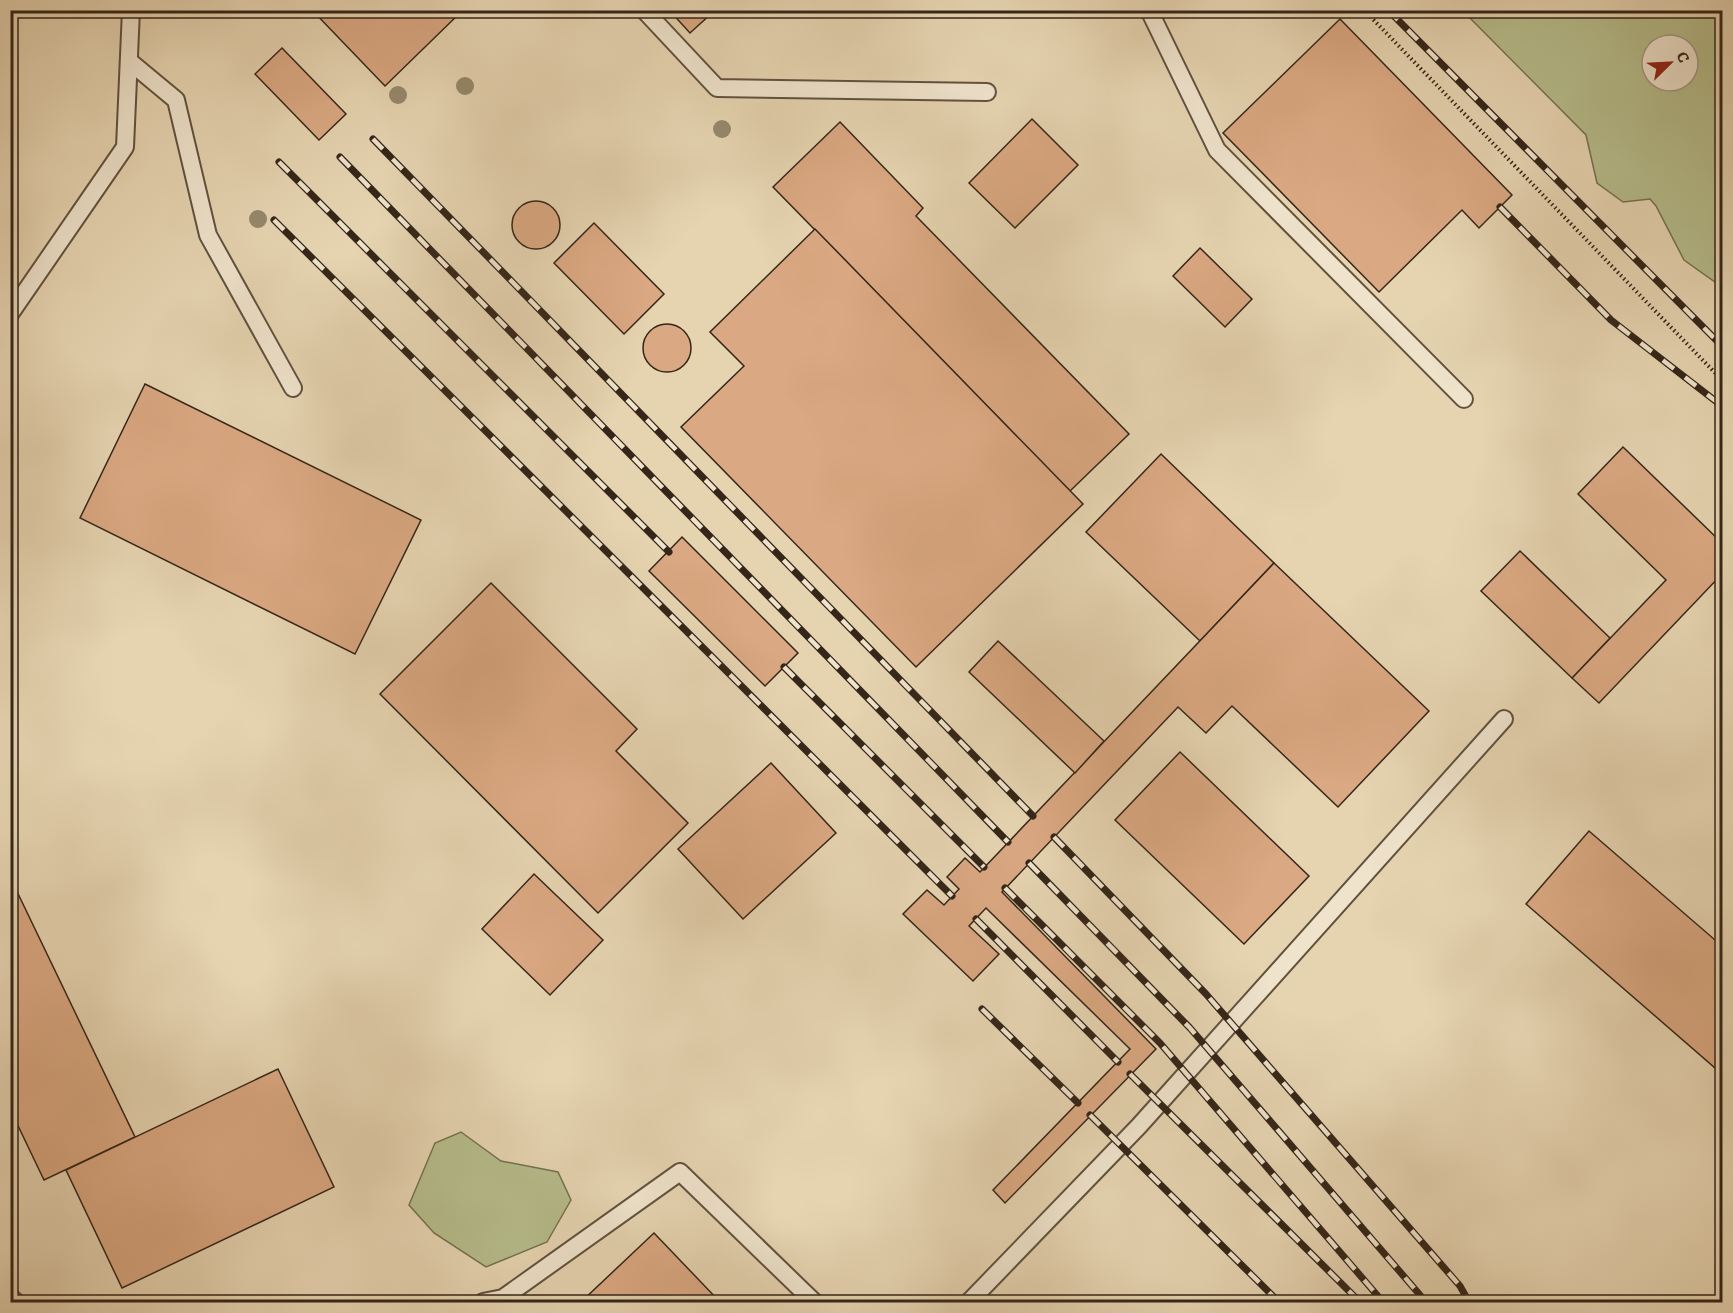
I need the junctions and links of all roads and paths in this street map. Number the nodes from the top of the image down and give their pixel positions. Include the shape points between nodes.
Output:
1 (131, 10) edge
2 (644, 10) edge
3 (1149, 10) edge
4 (1364, 10) edge
5 (129, 61) junction
6 (987, 92) dead end
7 (10, 314) edge
8 (1722, 380) edge
9 (293, 388) dead end
10 (1464, 399) dead end
11 (1504, 719) dead end
12 (10, 1298) edge
13 (16, 1302) edge
14 (483, 1302) edge
15 (814, 1302) edge
16 (969, 1302) edge

1 - 5 lane
2 - 6 lane via 717,88
3 - 10 lane via 1216,150
4 - 8 path
5 - 7 lane via 125,147
5 - 9 lane via 176,100 208,235
11 - 16 lane via 1139,1126
12 - 13 lane
14 - 15 lane via 503,1299 680,1172

